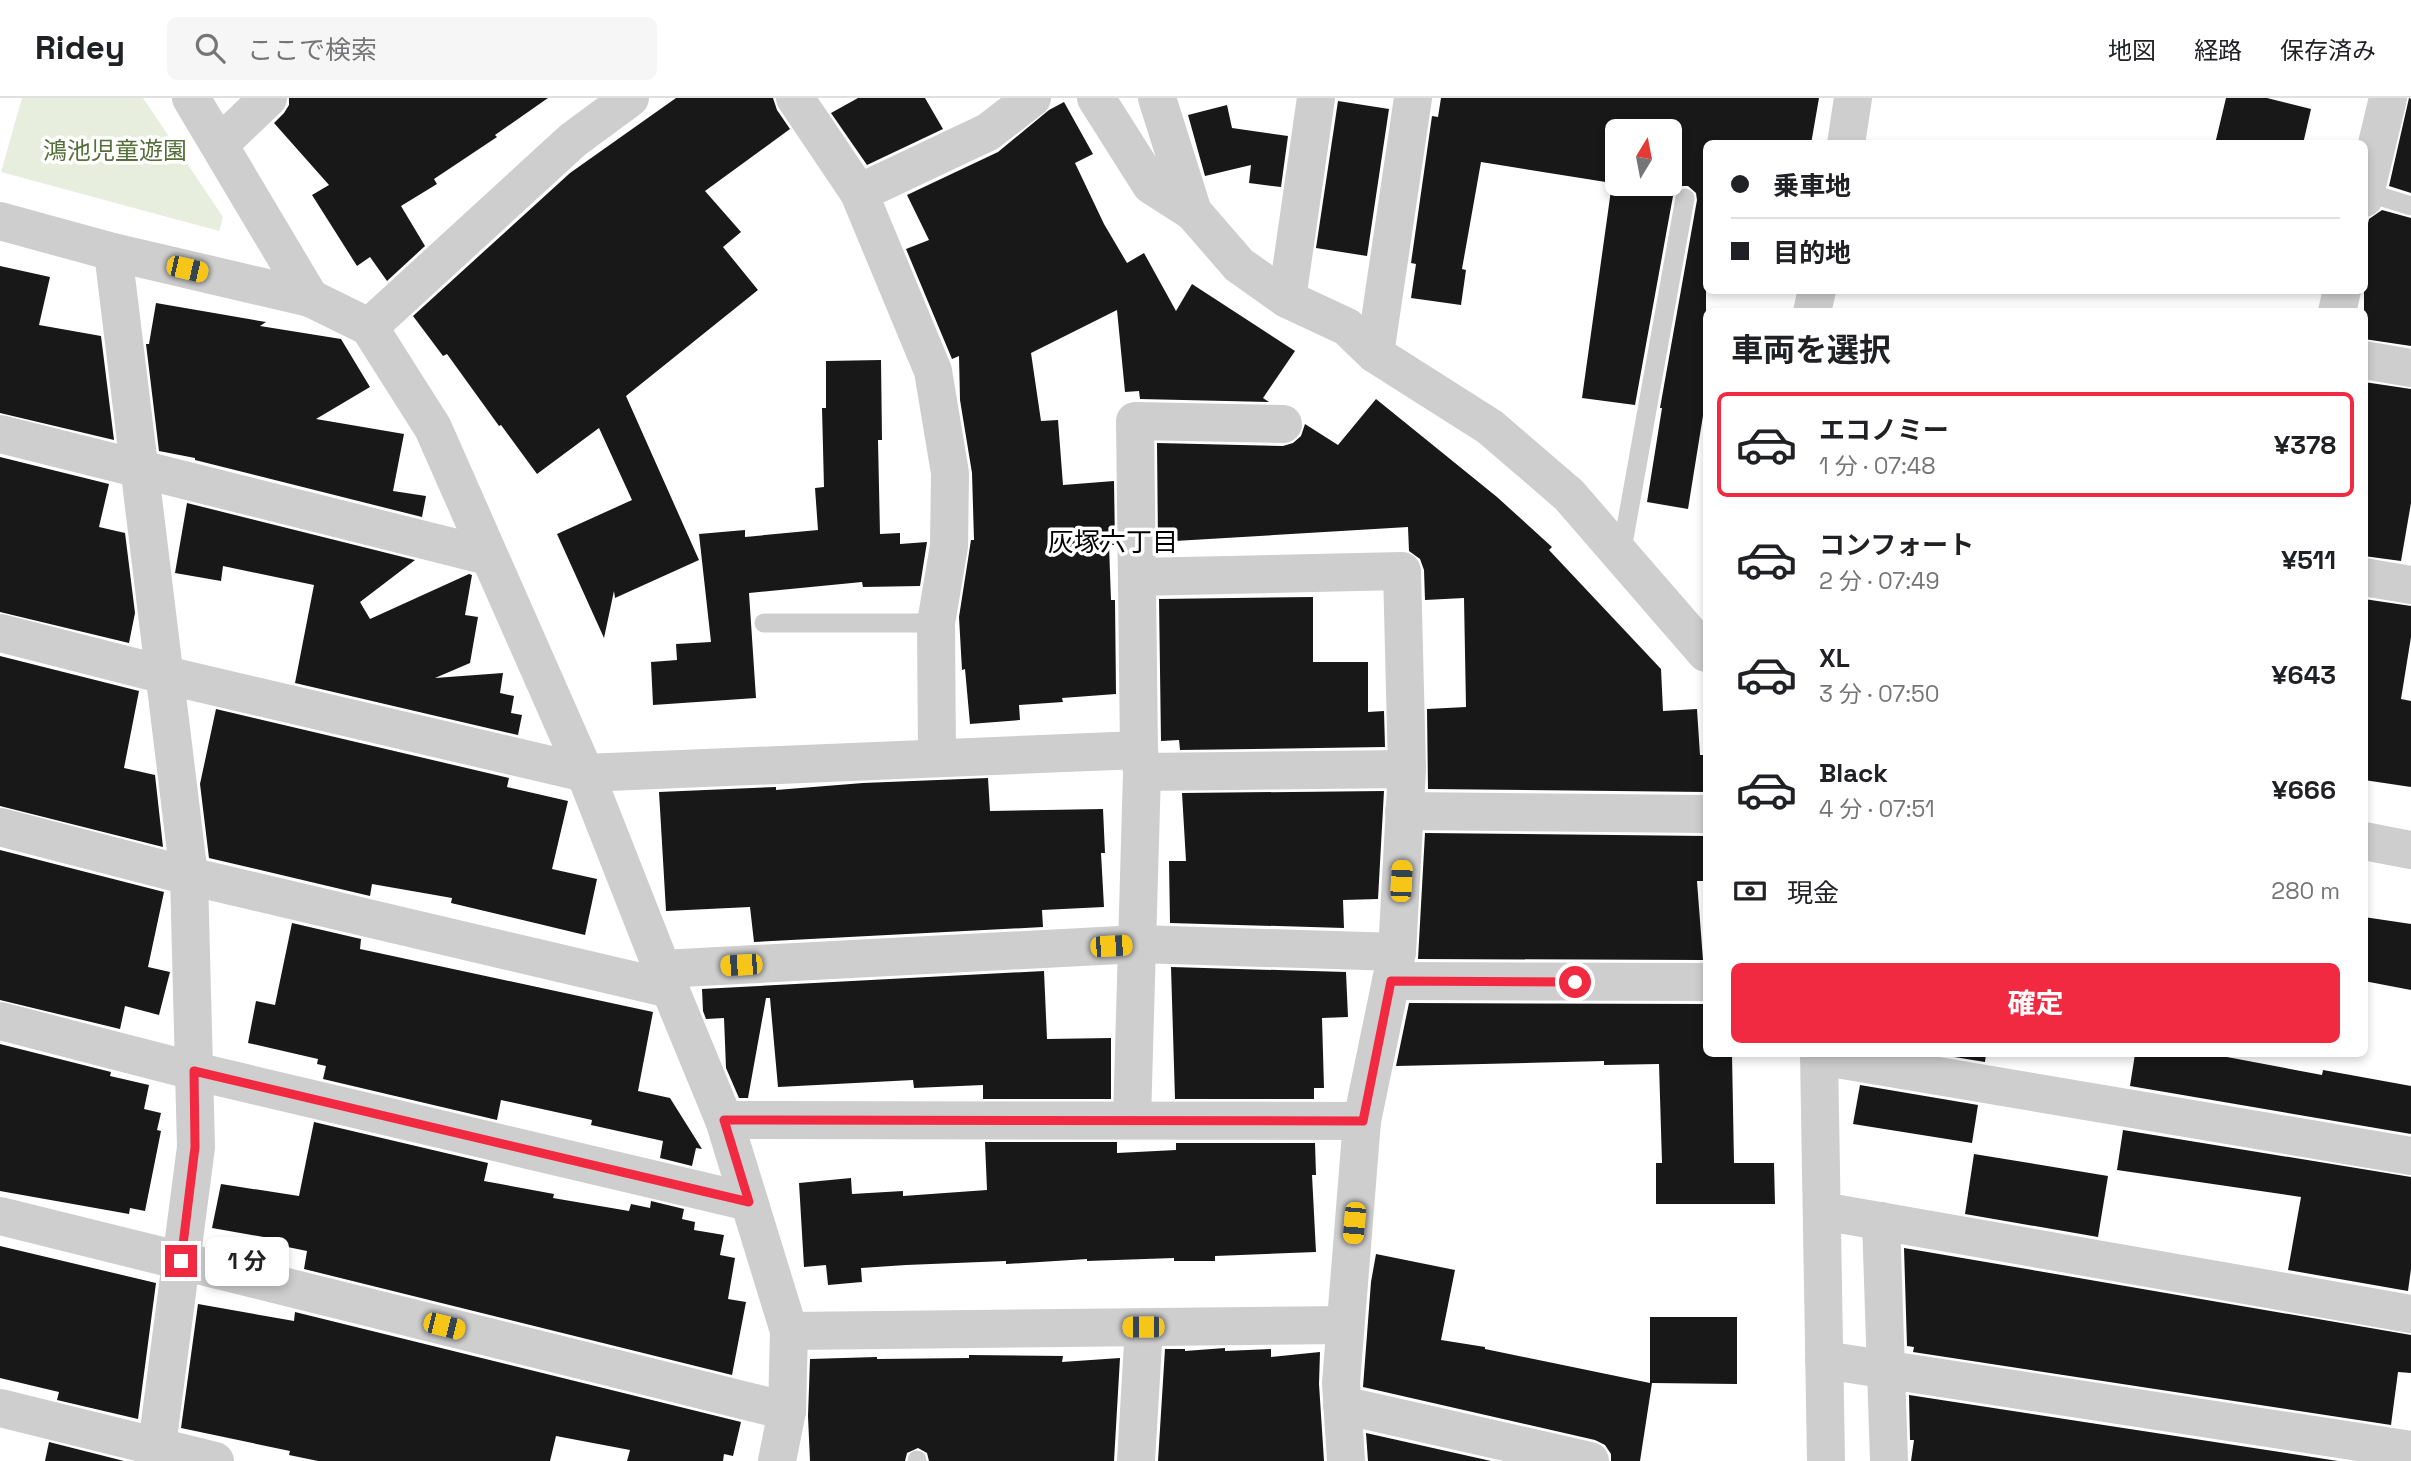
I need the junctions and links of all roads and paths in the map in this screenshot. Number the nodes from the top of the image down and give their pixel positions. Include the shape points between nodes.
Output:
1 (191, 98) edge
2 (268, 98) edge
3 (630, 98) edge
4 (795, 98) edge
5 (1032, 98) edge
6 (1096, 98) edge
7 (1157, 98) edge
8 (1316, 98) edge
9 (1412, 98) edge
10 (1853, 98) edge
11 (2388, 98) edge
12 (1847, 140) edge
13 (220, 144) junction
14 (2368, 182) edge
15 (859, 193) junction
16 (2368, 196) edge
17 (1685, 198) dead end
18 (2411, 205) edge
19 (1193, 212) junction
20 (0, 221) edge
21 (113, 252) junction
22 (310, 298) junction
23 (1287, 299) junction
24 (369, 327) junction
25 (1375, 354) junction
26 (2368, 361) edge
27 (2411, 368) edge
28 (1283, 424) dead end
29 (0, 434) edge
30 (140, 470) junction
31 (1621, 555) junction
32 (488, 556) junction
33 (1137, 577) junction
34 (2368, 578) edge
35 (2411, 584) edge
36 (764, 623) dead end
37 (936, 623) junction
38 (0, 632) edge
39 (1703, 650) edge
40 (165, 675) junction
41 (937, 757) junction
42 (1140, 761) junction
43 (1407, 769) junction
44 (585, 773) junction
45 (1404, 811) junction
46 (1703, 814) edge
47 (0, 827) edge
48 (2368, 842) edge
49 (2411, 850) edge
50 (189, 876) junction
51 (1138, 944) junction
52 (1394, 966) junction
53 (666, 979) junction
54 (1703, 982) edge
55 (0, 1021) edge
56 (1819, 1057) edge
57 (1831, 1057) edge
58 (194, 1071) junction
59 (724, 1120) junction
60 (1132, 1120) junction
61 (1363, 1121) junction
62 (2411, 1156) edge
63 (749, 1202) junction
64 (1822, 1211) junction
65 (0, 1216) edge
66 (1881, 1221) junction
67 (181, 1261) junction
68 (2411, 1314) edge
69 (1345, 1325) junction
70 (1143, 1327) junction
71 (789, 1331) junction
72 (1824, 1360) junction
73 (1885, 1369) junction
74 (1342, 1405) junction
75 (0, 1408) edge
76 (787, 1411) junction
77 (2411, 1450) edge
78 (156, 1454) edge
79 (215, 1461) edge
80 (777, 1461) edge
81 (1136, 1461) edge
82 (1346, 1461) edge
83 (1590, 1461) edge
84 (1826, 1461) edge
85 (1889, 1461) edge

1 - 13 street
2 - 13 street
3 - 24 street via 573,140
4 - 15 street
5 - 15 street via 988,132
6 - 19 street via 1151,185
7 - 19 street
8 - 23 street
9 - 25 street
10 - 12 street
11 - 14 street
13 - 22 street
15 - 37 street via 933,371 950,473 949,546
16 - 18 lane
17 - 31 lane
19 - 23 street via 1239,265
20 - 21 street
21 - 22 street
21 - 30 street
22 - 24 street
23 - 25 street via 1347,327
24 - 32 street via 433,428
25 - 31 street via 1490,427 1569,495
26 - 27 street
28 - 33 street via 1135,421
29 - 30 street
30 - 32 street
30 - 40 street
31 - 39 street
32 - 44 street
33 - 42 street
33 - 43 street via 1402,571
34 - 35 street
36 - 37 lane
37 - 41 street
38 - 40 street
40 - 44 street
40 - 50 street
41 - 42 street
41 - 44 street
42 - 43 street
42 - 51 street
43 - 45 street
44 - 53 street
45 - 46 street
45 - 52 street
47 - 50 street
48 - 49 street
50 - 53 street
50 - 58 street
51 - 52 street
51 - 53 street
51 - 60 street
52 - 54 street
52 - 61 street
53 - 59 street
55 - 58 street
56 - 64 street
57 - 62 street
58 - 63 street
58 - 67 street via 195,1147
59 - 60 street
59 - 63 street
60 - 61 street
61 - 69 street
63 - 71 street
64 - 66 street
64 - 72 street
65 - 67 street
66 - 68 street
66 - 73 street
67 - 76 street
67 - 78 street
69 - 70 street
69 - 74 street
70 - 71 street
70 - 81 street
71 - 76 street
72 - 73 street
72 - 84 street
73 - 77 street
73 - 85 street
74 - 82 street
74 - 83 street
75 - 78 street
76 - 80 street
78 - 79 street

